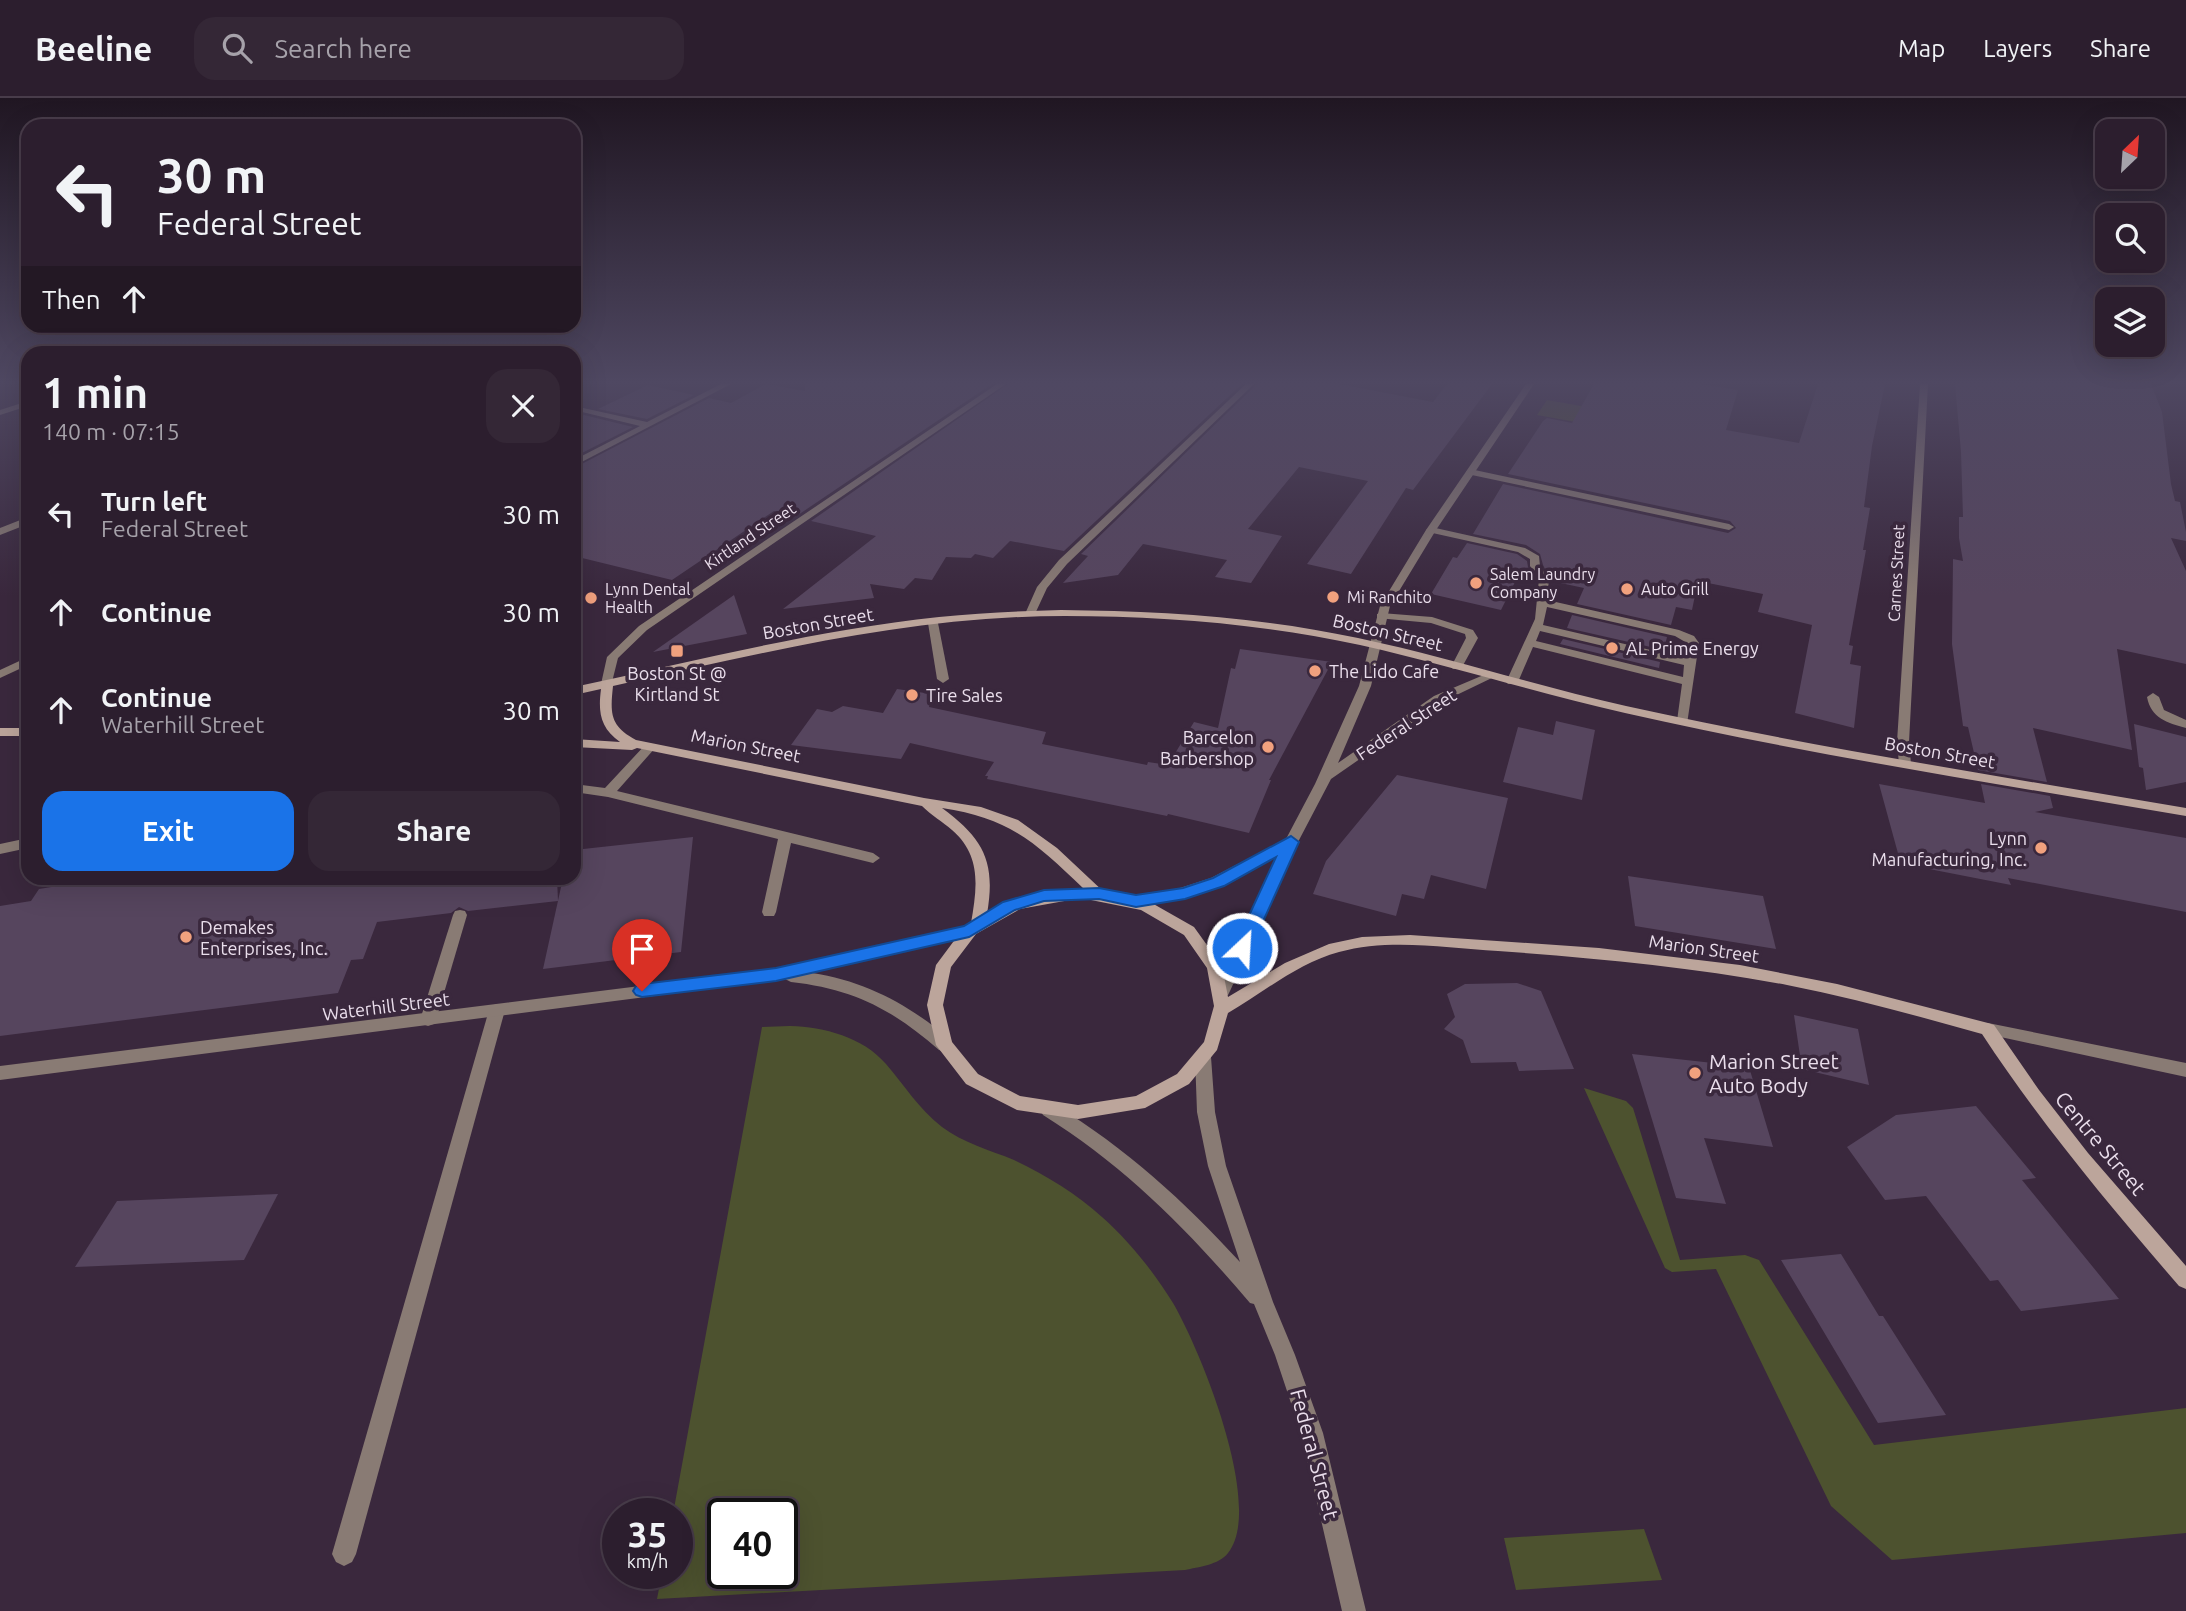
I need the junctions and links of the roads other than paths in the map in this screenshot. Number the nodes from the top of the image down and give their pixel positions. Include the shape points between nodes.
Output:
1 (898, 455) edge
2 (1175, 455) edge
3 (1482, 455) edge
4 (1920, 455) edge
5 (1470, 472) junction
6 (21, 523) edge
7 (1729, 527) dead end
8 (1431, 530) junction
9 (0, 532) edge
10 (1540, 602) junction
11 (1030, 614) junction
12 (1381, 616) junction
13 (933, 623) junction
14 (1534, 631) junction
15 (1374, 645) junction
16 (21, 664) edge
17 (1457, 667) junction
18 (1690, 668) junction
19 (0, 675) edge
20 (1490, 676) junction
21 (943, 679) dead end
22 (1512, 682) junction
23 (607, 684) junction
24 (581, 690) edge
25 (2153, 697) dead end
26 (1683, 721) junction
27 (2186, 724) edge
28 (0, 732) edge
29 (21, 732) edge
30 (581, 743) edge
31 (650, 747) junction
32 (1905, 764) junction
33 (1325, 777) junction
34 (581, 789) edge
35 (608, 793) junction
36 (924, 802) junction
37 (2186, 812) edge
38 (786, 836) junction
39 (1291, 842) junction
40 (21, 845) edge
41 (0, 849) edge
42 (873, 858) dead end
43 (1099, 894) junction
44 (1136, 901) junction
45 (769, 912) dead end
46 (460, 915) dead end
47 (974, 927) junction
48 (776, 975) junction
49 (1223, 1000) junction
50 (497, 1010) junction
51 (428, 1020) junction
52 (1988, 1029) junction
53 (945, 1045) junction
54 (1203, 1057) junction
55 (2186, 1070) edge
56 (0, 1073) edge
57 (1049, 1110) junction
58 (2186, 1280) edge
59 (1262, 1302) junction
60 (344, 1554) dead end
61 (1354, 1611) edge

1 - 23 street, Kirtland Street via 643,628 613,657
2 - 11 street via 1078,547 1042,587
3 - 5 street, Federal Street
4 - 32 street, Carnes Street
5 - 7 street
5 - 8 street, Federal Street
6 - 9 street
8 - 10 street via 1530,553 1544,577
8 - 12 street, Federal Street
10 - 14 street
10 - 18 street via 1682,634 1693,642
11 - 13 main road, Boston Street
11 - 15 main road, Boston Street via 1214,621
12 - 15 street, Federal Street
12 - 17 street via 1432,620 1469,632 1472,638
13 - 21 street
13 - 23 main road, Boston Street via 843,635
14 - 18 street
14 - 18 street
14 - 22 street
15 - 17 main road, Boston Street
15 - 33 street, Federal Street via 1365,686
16 - 19 street
17 - 20 main road, Boston Street
18 - 26 street
20 - 22 main road, Boston Street
20 - 33 street, Federal Street via 1438,699
22 - 26 main road, Boston Street
23 - 24 main road, Boston Street
23 - 31 main road, Marion Street via 604,711 611,729 624,739
25 - 27 street via 2159,713
26 - 32 main road, Boston Street
28 - 29 main road
30 - 31 main road
31 - 35 street
31 - 36 main road, Marion Street
32 - 37 main road, Boston Street
33 - 39 street, Federal Street
34 - 35 street
35 - 38 street
36 - 43 main road, Marion Street via 967,808 1009,821
36 - 47 main road, Marion Street via 965,831 976,845 985,876
38 - 42 street
38 - 45 street
39 - 44 street via 1219,882
39 - 49 street, Federal Street
40 - 41 street
43 - 44 main road
43 - 47 main road via 1035,898 1009,906
44 - 49 main road via 1172,918 1194,936 1211,958
46 - 51 street
47 - 48 street, Waterhill Street
47 - 53 main road via 951,950 936,984 933,1009
48 - 50 street, Waterhill Street
48 - 53 street, Waterhill Street via 853,986 903,1010
49 - 52 main road, Marion Street via 1334,948 1410,940 1711,967 1786,979
49 - 54 main road via 1217,1033
50 - 51 street, Waterhill Street
50 - 60 street
51 - 56 street, Waterhill Street
52 - 55 street, Marion Street
52 - 58 main road, Centre Street via 2053,1124
53 - 57 main road via 955,1061 986,1087
54 - 57 main road via 1174,1083 1137,1102 1079,1112
54 - 59 street, Federal Street via 1210,1139
57 - 59 street, Federal Street via 1120,1155 1162,1192
59 - 61 street, Federal Street via 1312,1433

